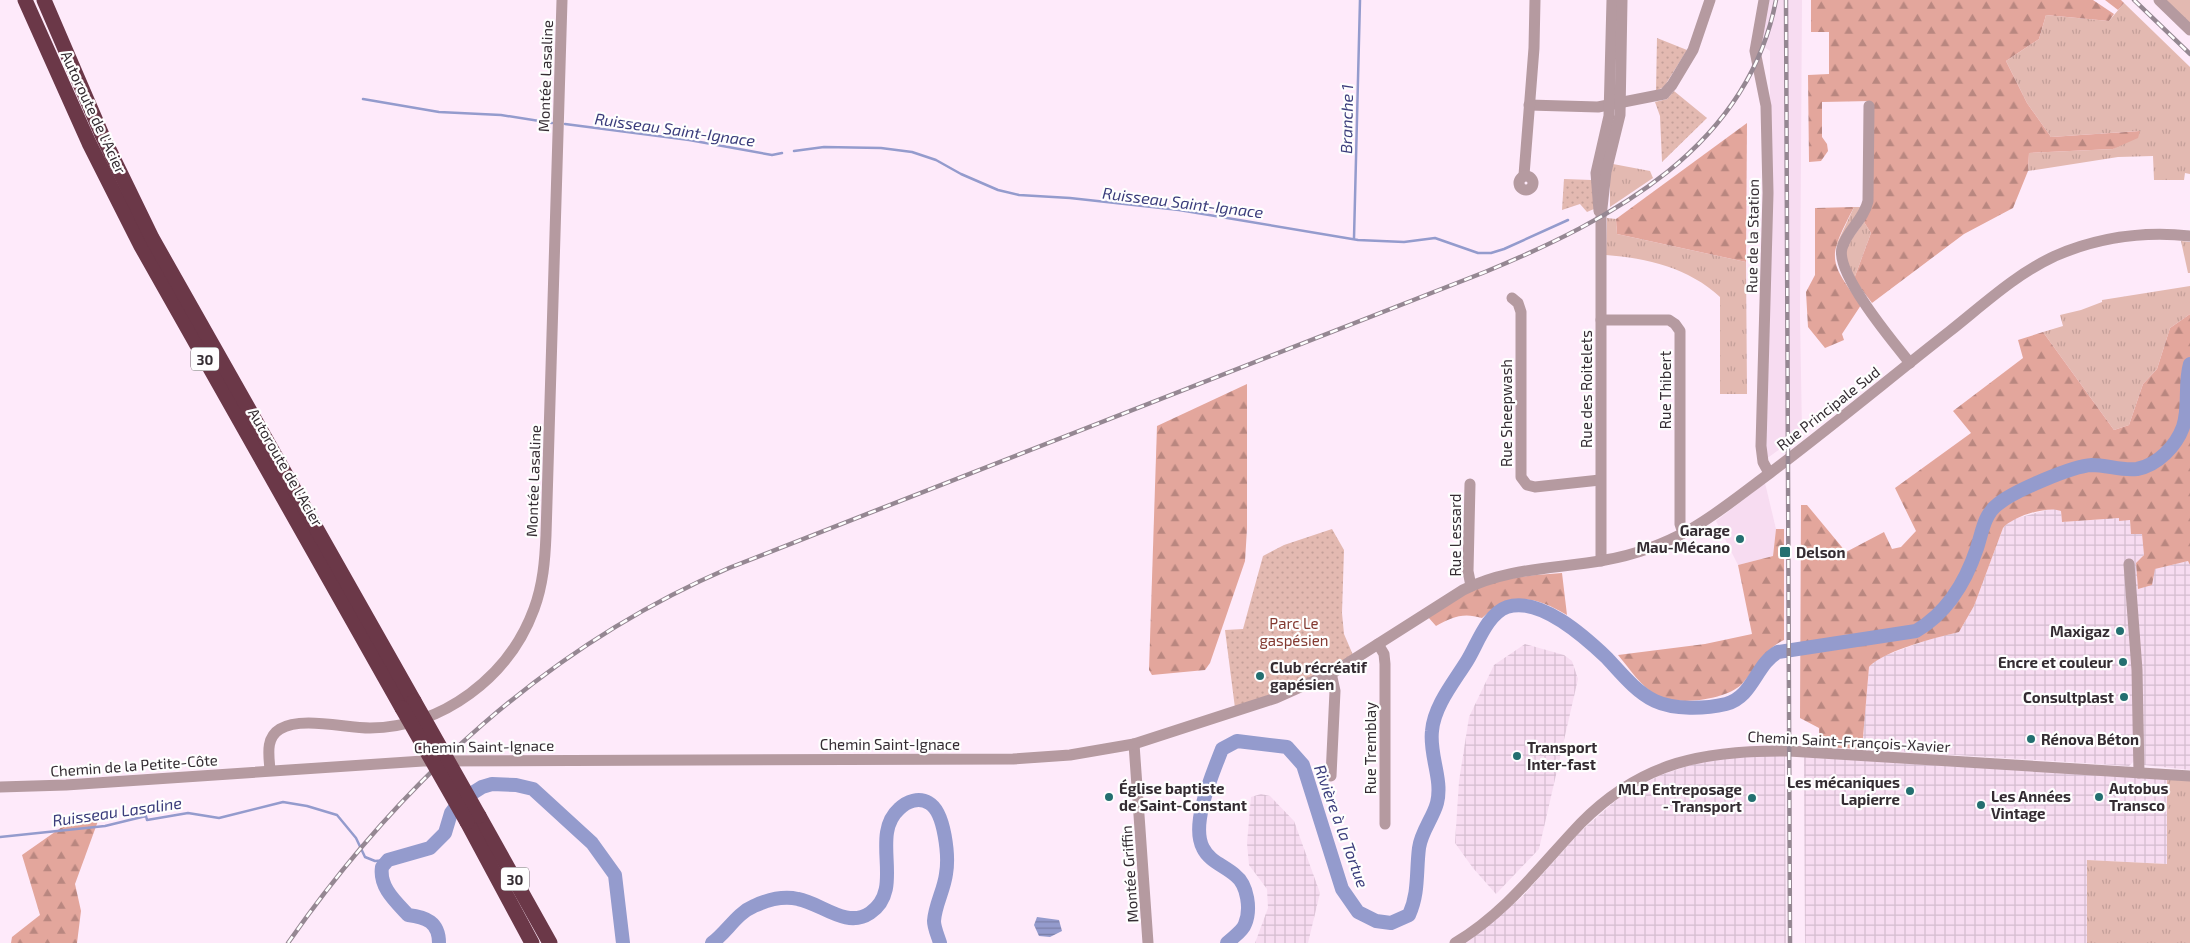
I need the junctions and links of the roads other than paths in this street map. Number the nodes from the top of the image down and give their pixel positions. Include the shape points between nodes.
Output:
1 (25, 0) edge
2 (44, 0) edge
3 (562, 0) edge
4 (1535, 0) edge
5 (1612, 0) edge
6 (1622, 0) edge
7 (1710, 0) edge
8 (1764, 0) edge
9 (2159, 0) edge
10 (2190, 30) edge
11 (1615, 104) junction
12 (1529, 105) junction
13 (1869, 106) dead end
14 (1524, 175) dead end
15 (2190, 236) edge
16 (1512, 298) dead end
17 (1601, 320) junction
18 (1910, 363) junction
19 (1769, 473) junction
20 (1600, 480) junction
21 (1470, 484) dead end
22 (1683, 533) junction
23 (1601, 561) junction
24 (2129, 564) dead end
25 (1471, 586) junction
26 (1378, 644) junction
27 (1331, 674) junction
28 (408, 705) junction
29 (1134, 744) junction
30 (270, 770) junction
31 (2139, 772) junction
32 (1331, 776) dead end
33 (2190, 776) edge
34 (0, 787) edge
35 (473, 819) junction
36 (1385, 824) dead end
37 (532, 943) edge
38 (550, 943) edge
39 (1148, 943) edge
40 (1456, 943) edge

1 - 28 highway, Autoroute de l'Acier / 30 via 88,143 141,246
2 - 28 highway, Autoroute de l'Acier / 30 via 98,127 152,238
3 - 30 street, Montée Lasaline via 546,549 535,608 504,663 482,685 454,704 419,720 387,726 300,723 287,726 271,740
4 - 12 street
5 - 11 street, Rue des Roitelets
6 - 11 street, Rue des Roitelets
7 - 11 street via 1693,50 1669,90 1659,96
8 - 19 street, Rue de la Station via 1755,51 1765,96 1768,138 1760,446
9 - 10 street
11 - 12 street via 1598,107
11 - 17 street, Rue des Roitelets via 1596,173 1597,200 1602,217
12 - 14 street
13 - 18 street via 1868,201 1864,216 1844,243 1841,259 1852,285
15 - 18 street, Rue Principale Sud via 2149,234 2116,237 2086,244 2054,257 2012,281
16 - 20 street, Rue Sheepwash via 1521,312 1521,477 1527,485 1535,487
17 - 20 street, Rue des Roitelets
17 - 22 street, Rue Thibert via 1669,320 1680,331 1680,524
18 - 19 street, Rue Principale Sud
19 - 22 street, Rue Principale Sud
20 - 23 street, Rue des Roitelets
21 - 25 street, Rue Lessard via 1468,572
22 - 23 street, Rue Principale Sud via 1640,551
23 - 25 street, Rue Principale Sud via 1513,572
24 - 31 street via 2137,670
25 - 26 street, Chemin Saint-Ignace
26 - 27 street, Chemin Saint-Ignace
26 - 36 street, Rue Tremblay via 1385,664
27 - 29 street, Chemin Saint-Ignace via 1269,701
27 - 32 street via 1335,691
28 - 35 highway, Autoroute de l'Acier / 30, bridge
29 - 30 street, Chemin Saint-Ignace via 1070,755 1013,759 467,760
29 - 39 street, Montée Griffin
30 - 34 street, Chemin de la Petite-Côte
31 - 33 street, Chemin Saint-François-Xavier
31 - 40 street, Chemin Saint-François-Xavier via 1789,751 1735,751 1694,758 1653,773 1609,799 1582,823 1512,900
35 - 37 highway, Autoroute de l'Acier / 30
35 - 38 highway, Autoroute de l'Acier / 30

